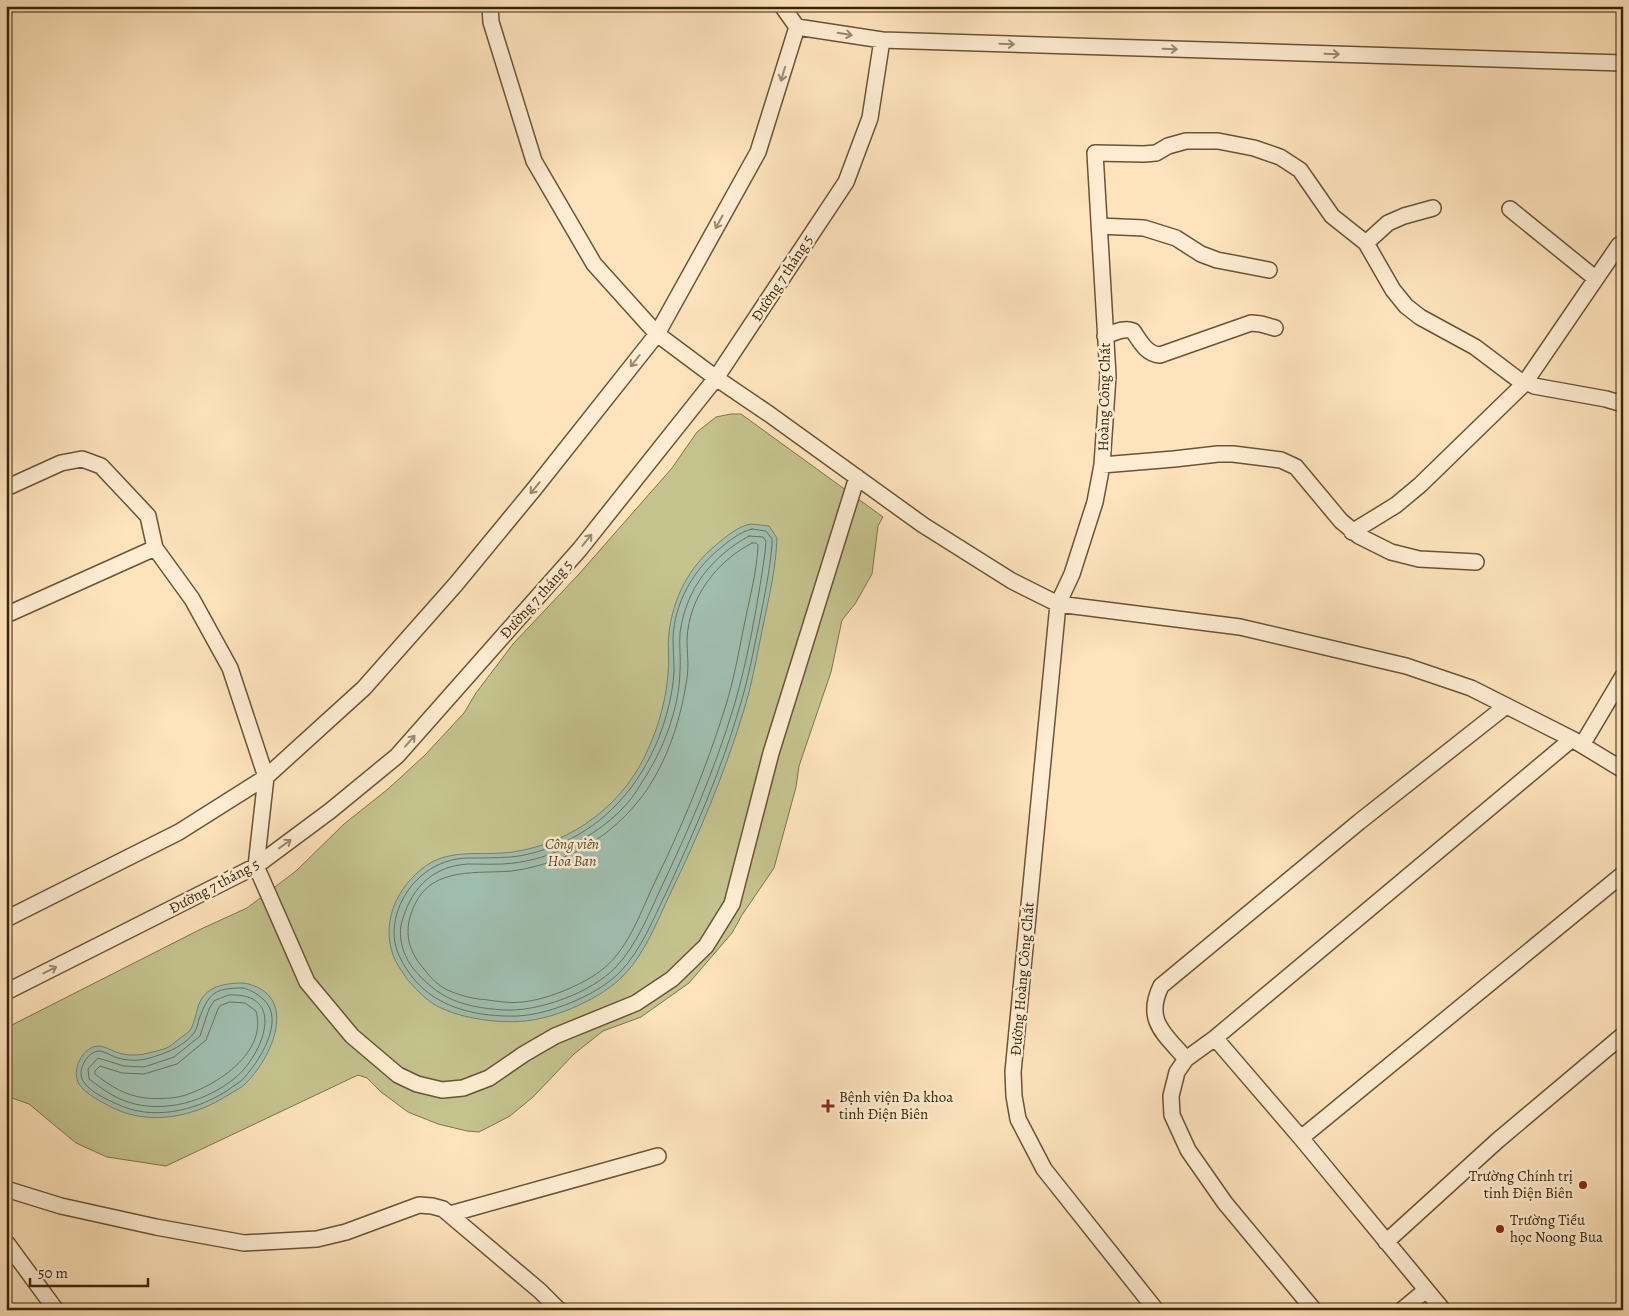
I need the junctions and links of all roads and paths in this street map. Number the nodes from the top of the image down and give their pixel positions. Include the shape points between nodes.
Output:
1 (490, 6) edge
2 (782, 6) edge
3 (797, 27) junction
4 (882, 40) junction
5 (1623, 63) edge
6 (1433, 208) dead end
7 (1510, 208) dead end
8 (1099, 226) junction
9 (1366, 243) junction
10 (1619, 246) dead end
11 (1269, 270) dead end
12 (1596, 278) junction
13 (1275, 328) dead end
14 (657, 334) junction
15 (1105, 336) junction
16 (716, 378) junction
17 (1524, 383) junction
18 (1623, 404) edge
19 (1102, 465) junction
20 (857, 477) junction
21 (6, 488) edge
22 (1352, 532) junction
23 (155, 548) junction
24 (1476, 562) dead end
25 (1058, 604) junction
26 (6, 616) edge
27 (1623, 676) edge
28 (1506, 706) junction
29 (1577, 742) junction
30 (1623, 770) edge
31 (266, 777) junction
32 (256, 866) junction
33 (1623, 874) edge
34 (6, 919) edge
35 (6, 992) edge
36 (1623, 1035) edge
37 (1215, 1038) junction
38 (1186, 1059) junction
39 (1301, 1138) junction
40 (658, 1156) dead end
41 (6, 1189) edge
42 (450, 1214) junction
43 (6, 1242) edge
44 (1386, 1242) junction
45 (1426, 1290) junction
46 (56, 1310) edge
47 (559, 1310) edge
48 (1156, 1310) edge
49 (1314, 1310) edge
50 (1402, 1310) edge
51 (1443, 1310) edge

1 - 14 street via 491,22 534,161 594,264
2 - 3 street
3 -> 4 street
3 -> 14 street via 758,152
4 -> 5 street
4 - 16 street, Đường 7 tháng 5 via 870,118 846,182
6 - 9 street via 1388,223
7 - 12 street
8 - 9 street, Hoàng Công Chất via 1095,153 1156,153 1186,141 1218,141 1280,157 1300,170 1332,216
8 - 11 street via 1144,228 1176,238 1217,260
8 - 15 street, Hoàng Công Chất
9 - 17 street via 1406,306 1475,347
10 - 12 street
12 - 17 street
13 - 15 street via 1251,323 1160,355 1148,351 1129,329
14 - 16 street
14 -> 31 street via 456,584 371,680
15 - 19 street, Hoàng Công Chất via 1108,376
16 - 20 street
32 -> 16 street, Đường 7 tháng 5 via 397,756 580,549
17 - 18 street
17 - 22 street via 1420,485 1396,505
19 - 22 street via 1218,454 1281,460 1296,467
19 - 25 street, Hoàng Công Chất via 1095,502 1072,574
20 - 25 street via 923,525 1012,581
20 - 32 street via 771,753 732,904 706,946 672,979 636,1003 555,1036 489,1078 463,1088 442,1090 417,1084 398,1075 352,1036 307,982
21 - 23 street via 61,463 82,459 101,466 148,516
22 - 24 street via 1391,552 1420,559
23 - 26 street
23 - 31 street via 192,599 230,668
25 - 28 street via 1240,627 1406,666 1472,688
25 - 48 street, Đường Hoàng Công Chất via 1013,1072 1014,1096 1018,1119 1044,1169
27 - 29 street
28 - 29 street
28 - 38 street via 1162,986 1155,1000 1154,1015 1161,1030
29 - 30 street
29 - 37 street
31 - 32 street
31 - 34 street via 179,832
35 -> 32 street, Đường 7 tháng 5
33 - 39 street
36 - 44 street via 1497,1141
37 - 38 street
37 - 39 street
38 - 49 street via 1177,1072 1171,1096 1172,1114 1188,1150 1225,1202
39 - 44 street
40 - 42 street
41 - 42 street via 61,1206 244,1243 318,1239 420,1205 443,1209
42 - 47 street
43 - 46 street
44 - 45 street
45 - 50 street
45 - 51 street

